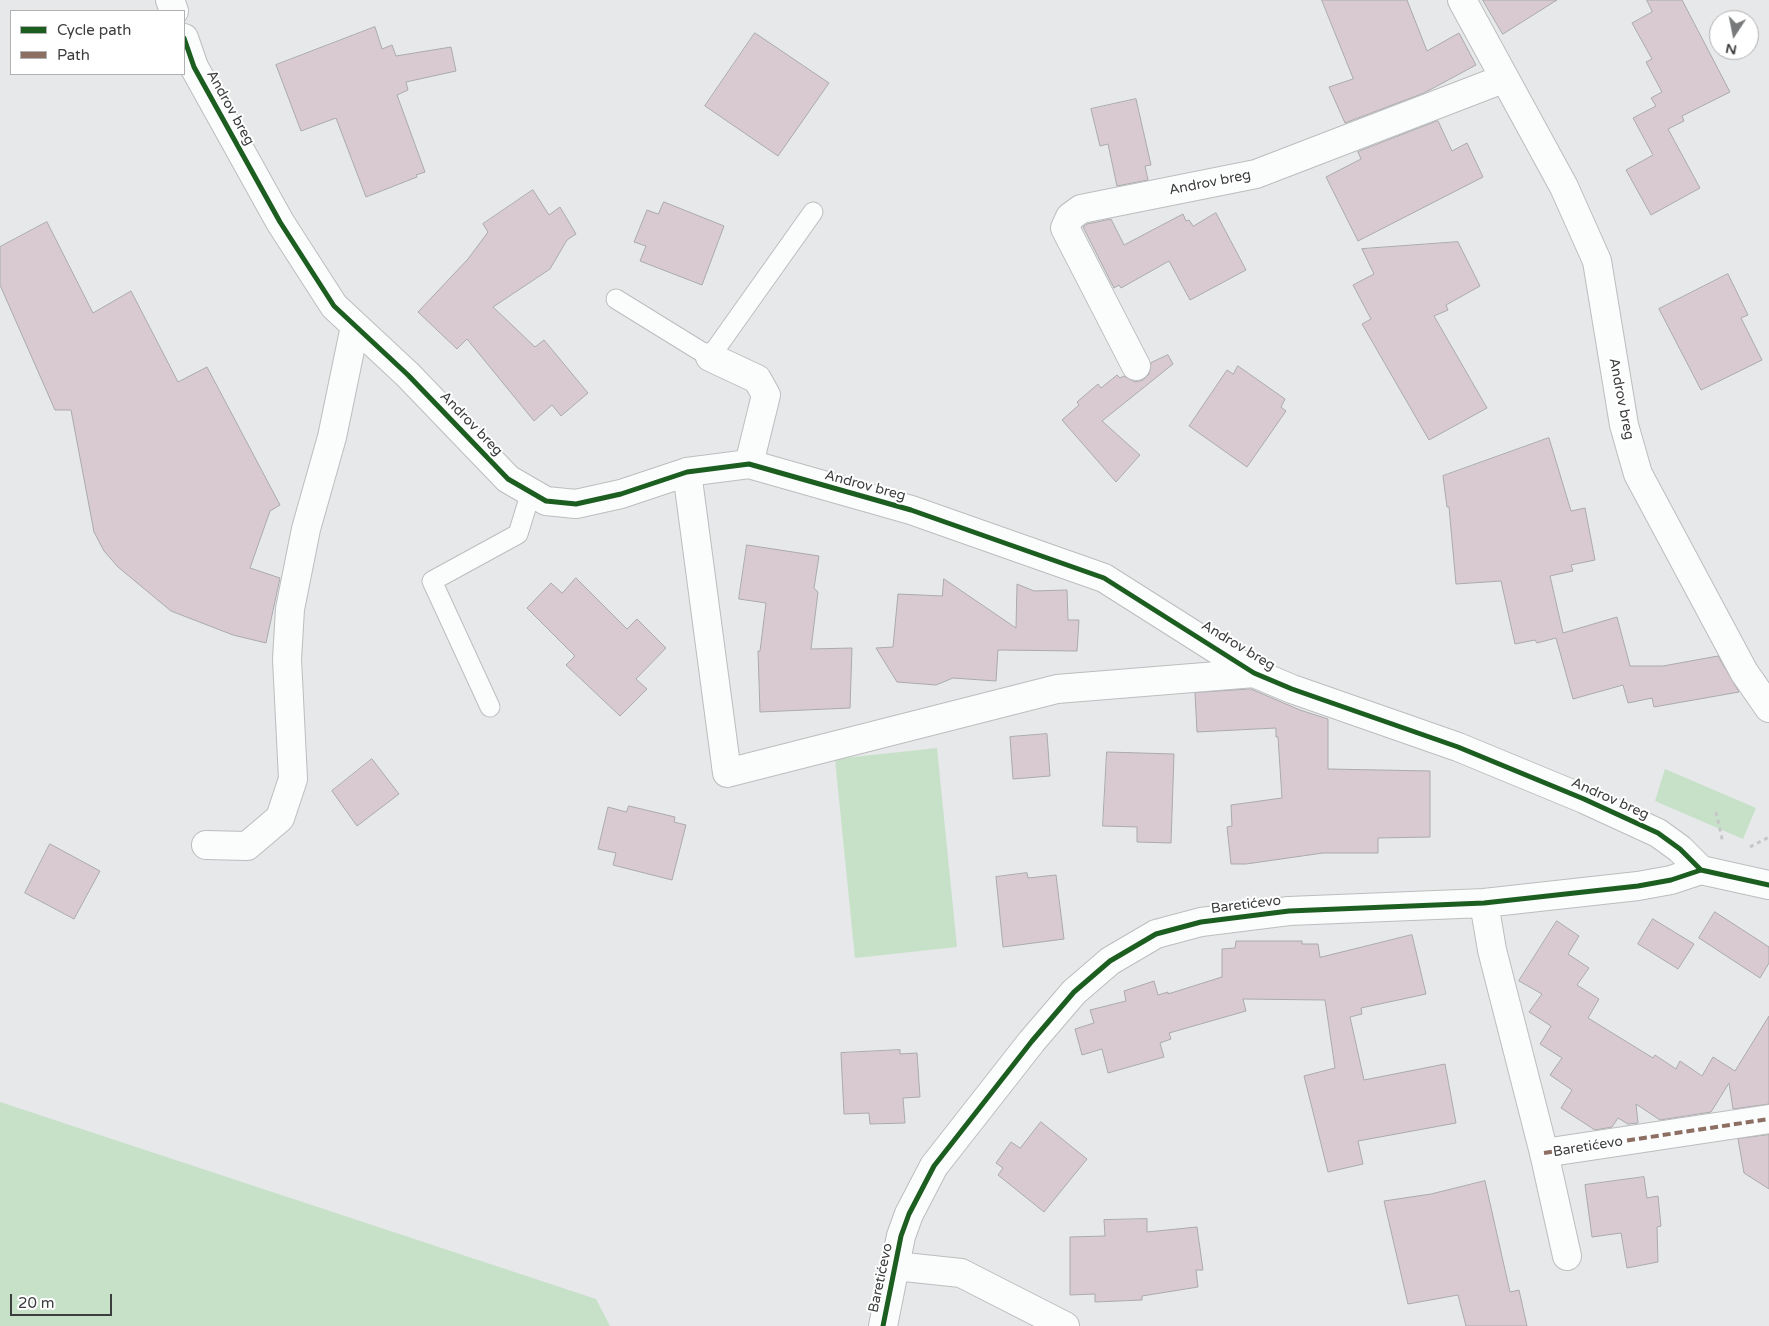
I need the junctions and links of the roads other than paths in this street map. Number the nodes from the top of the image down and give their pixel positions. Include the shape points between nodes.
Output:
1 (1462, 0) edge
2 (185, 41) edge
3 (1503, 79) junction
4 (813, 212) dead end
5 (616, 299) dead end
6 (354, 326) junction
7 (710, 357) junction
8 (1136, 366) dead end
9 (749, 464) junction
10 (688, 472) junction
11 (531, 492) junction
12 (1254, 673) junction
13 (490, 707) dead end
14 (1769, 708) edge
15 (206, 845) dead end
16 (1700, 870) junction
17 (1769, 885) edge
18 (1484, 903) junction
19 (1769, 1119) edge
20 (1544, 1153) junction
21 (1567, 1256) dead end
22 (895, 1266) junction
23 (882, 1326) edge
24 (1065, 1326) edge

1 - 3 street, Androv breg
2 - 6 street, Androv breg via 194,67 280,222 334,306
3 - 8 street, Androv breg via 1256,174 1080,209 1070,217 1066,228
3 - 14 street, Androv breg via 1564,187 1597,261 1624,425 1638,474 1744,672
4 - 7 lane
5 - 7 lane
6 - 11 street, Androv breg via 408,376 508,479
6 - 15 street via 332,437 306,529 290,609 287,659 292,779 280,818 247,846
7 - 9 street via 757,379 766,396
9 - 10 street, Androv breg
9 - 12 street, Androv breg via 911,510 1104,578
10 - 11 street, Androv breg via 621,494 576,504 546,501
10 - 12 street, Androv breg via 727,773 1057,689
11 - 13 lane via 518,534 432,581
12 - 16 street, Androv breg via 1458,747 1584,799 1658,832
16 - 17 street
16 - 18 street, Baretićevo via 1638,886
18 - 20 street, Baretićevo via 1492,950
18 - 22 street, Baretićevo via 1289,911 1201,922 1156,934 1110,961 1074,992 934,1166 909,1214
19 - 20 street, Baretićevo
20 - 21 street
22 - 23 street, Baretićevo
22 - 24 street, Baretićevo via 961,1273

